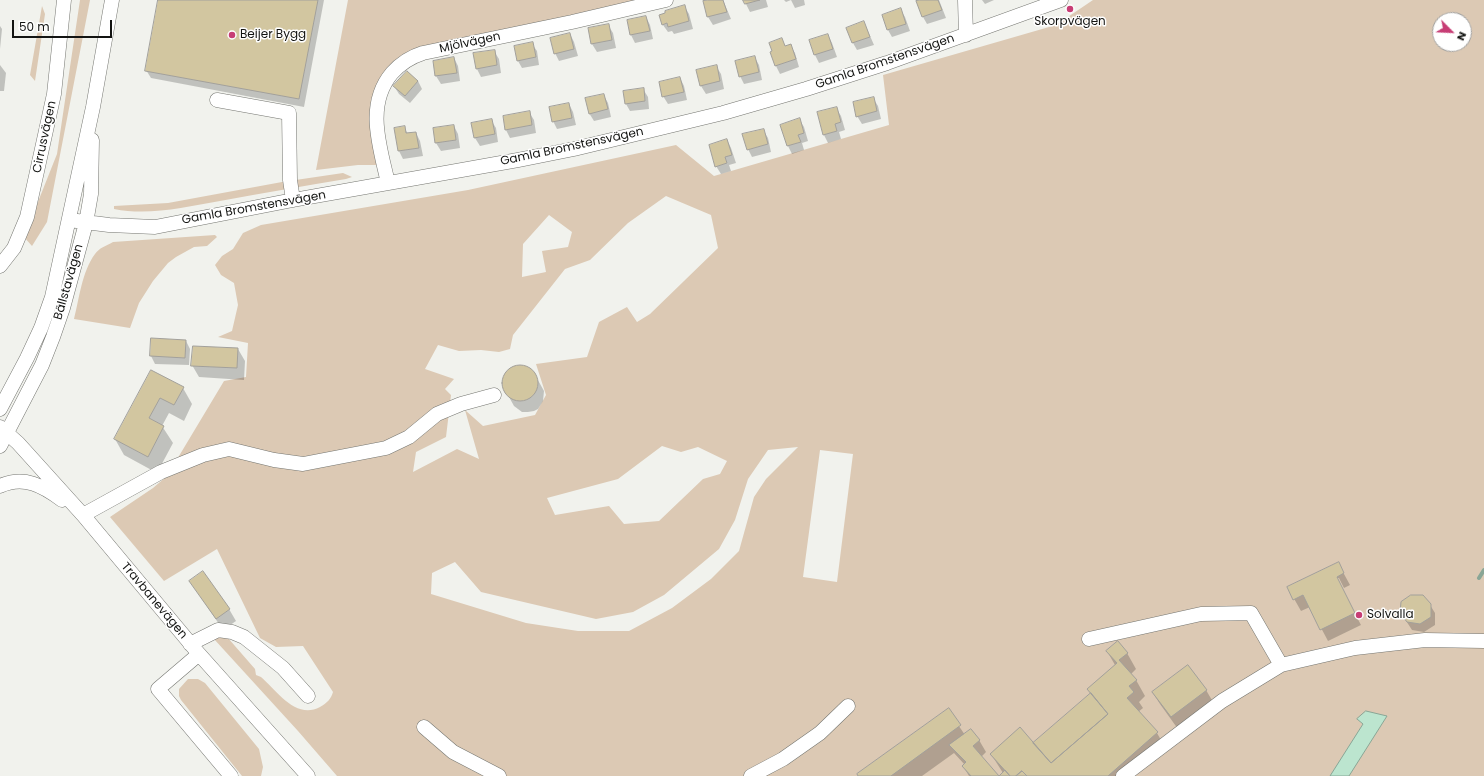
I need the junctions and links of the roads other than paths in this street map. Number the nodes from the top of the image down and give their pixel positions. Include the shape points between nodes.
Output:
1 (64, 0) edge
2 (112, 0) edge
3 (666, 0) edge
4 (965, 0) edge
5 (1061, 0) edge
6 (966, 35) junction
7 (217, 100) dead end
8 (93, 107) junction
9 (388, 183) junction
10 (293, 200) junction
11 (69, 220) junction
12 (86, 223) junction
13 (0, 266) edge
14 (494, 395) dead end
15 (0, 408) edge
16 (4, 430) edge
17 (0, 446) edge
18 (0, 486) edge
19 (83, 515) junction
20 (1089, 639) dead end
21 (1484, 641) edge
22 (195, 649) junction
23 (1281, 665) junction
24 (308, 696) dead end
25 (848, 706) dead end
26 (424, 727) dead end
27 (231, 776) edge
28 (308, 776) edge
29 (499, 776) edge
30 (751, 776) edge
31 (1123, 776) edge

1 - 13 street, Cirrusvägen via 54,94 27,217 14,248
2 - 8 street, Bällstavägen
3 - 9 street, Mjölvägen via 423,53 405,61 384,86 376,115 377,134
4 - 6 street
5 - 6 street, Gamla Bromstensvägen
6 - 9 street, Gamla Bromstensvägen via 846,76 723,113 567,150
7 - 10 street via 289,113 290,180
8 - 11 street, Bällstavägen
8 - 12 street, Bällstavägen via 91,194
9 - 10 street, Gamla Bromstensvägen
10 - 12 street, Gamla Bromstensvägen via 155,226
11 - 12 street, Gamla Bromstensvägen
11 - 15 street, Bällstavägen via 52,297 41,328
12 - 16 street, Bällstavägen via 53,337 42,365
14 - 19 street via 437,414 409,437 386,448 303,464 229,449 203,455 161,472
16 - 17 street, Bällstavägen
16 - 19 street, Travbanevägen
18 - 19 street via 6,483 31,482 49,491
19 - 22 street, Travbanevägen
20 - 23 street via 1201,614 1251,613
21 - 23 street via 1425,640 1355,648
22 - 24 street via 218,630 232,632 244,637 283,668
22 - 27 street via 158,689
22 - 28 street, Travbanevägen
23 - 31 street via 1222,701
25 - 30 street via 814,737 783,759
26 - 29 street via 453,752

